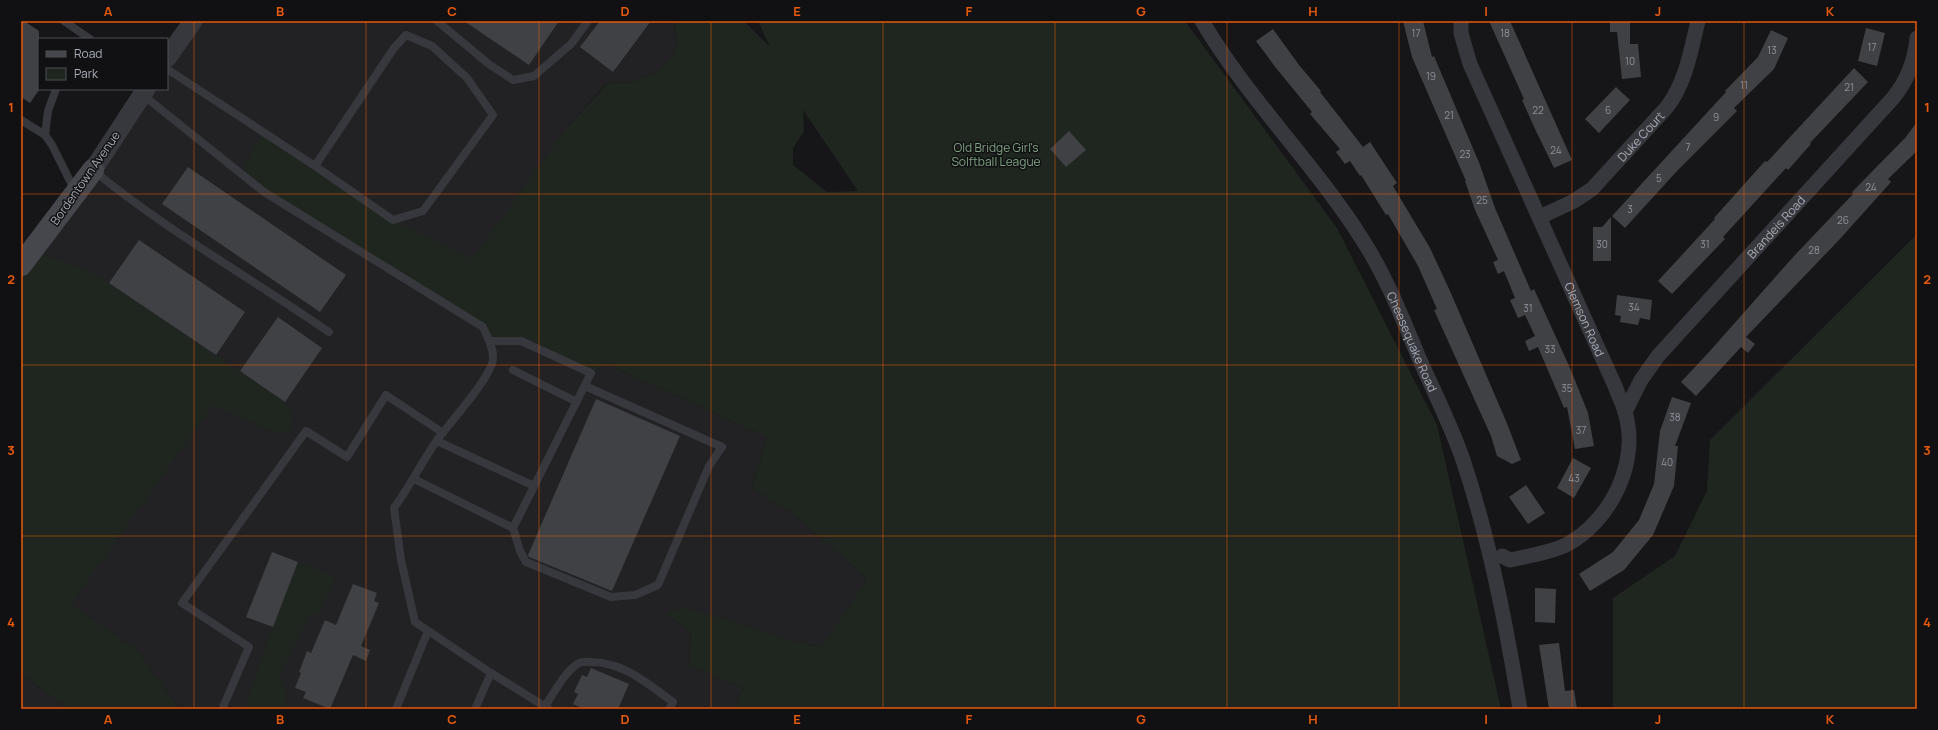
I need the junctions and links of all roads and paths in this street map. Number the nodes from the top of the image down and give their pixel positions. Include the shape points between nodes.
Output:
1 (64, 21) edge
2 (193, 21) edge
3 (437, 21) edge
4 (588, 21) edge
5 (1202, 21) edge
6 (1461, 21) edge
7 (1698, 21) edge
8 (89, 38) edge
9 (1917, 38) edge
10 (168, 57) edge
11 (168, 70) edge
12 (56, 90) edge
13 (144, 92) edge
14 (21, 120) edge
15 (45, 135) junction
16 (315, 166) junction
17 (93, 170) junction
18 (76, 193) junction
19 (1540, 217) junction
20 (21, 265) edge
21 (329, 332) dead end
22 (490, 341) junction
23 (513, 370) dead end
24 (585, 386) junction
25 (577, 402) junction
26 (1625, 412) junction
27 (443, 433) junction
28 (437, 441) junction
29 (414, 479) junction
30 (534, 486) junction
31 (513, 528) junction
32 (1502, 556) dead end
33 (428, 631) junction
34 (491, 673) junction
35 (223, 707) dead end
36 (547, 708) edge
37 (396, 709) edge
38 (475, 709) edge
39 (669, 709) edge
40 (1520, 709) edge

1 - 8 lane
2 - 10 street
3 - 4 lane via 490,65 513,80 534,76 571,44
5 - 40 street, Cheesequake Road via 1254,96 1339,204 1363,240 1388,286 1457,443 1467,472 1492,563
6 - 19 street, Clemson Road via 1461,33 1470,64
7 - 19 street, Duke Court via 1686,68 1668,107 1592,189 1574,201
9 - 26 street, Brandeis Road via 1912,62 1894,98 1658,356 1641,380
11 - 16 lane
12 - 15 lane via 48,111
13 - 17 street, Bordentown Avenue
13 - 22 lane via 264,192 477,323 483,327
14 - 15 lane
15 - 18 lane
16 - 16 lane via 393,220 422,211 493,115 467,78 432,46 406,35 394,48
17 - 18 main road, Bordentown Avenue
17 - 21 lane via 202,249
18 - 20 main road, Bordentown Avenue
19 - 26 street, Clemson Road
22 - 24 lane via 521,341 591,373
22 - 27 lane via 493,360 484,377
23 - 25 lane
24 - 25 lane
24 - 31 lane via 722,447 709,466 658,585 635,595 610,597 526,562
25 - 30 lane
26 - 32 street, Clemson Road via 1628,439 1626,464 1615,496 1600,517 1586,531 1557,548 1510,560
27 - 28 lane
27 - 35 lane via 386,395 347,458 306,431 182,603 249,647
28 - 29 lane
28 - 30 lane
29 - 31 lane
29 - 33 lane via 394,508 401,560 415,622
30 - 31 lane
33 - 34 lane
33 - 37 lane
34 - 36 lane
34 - 38 lane
36 - 39 lane via 569,670 581,662 598,662 636,675 673,702

